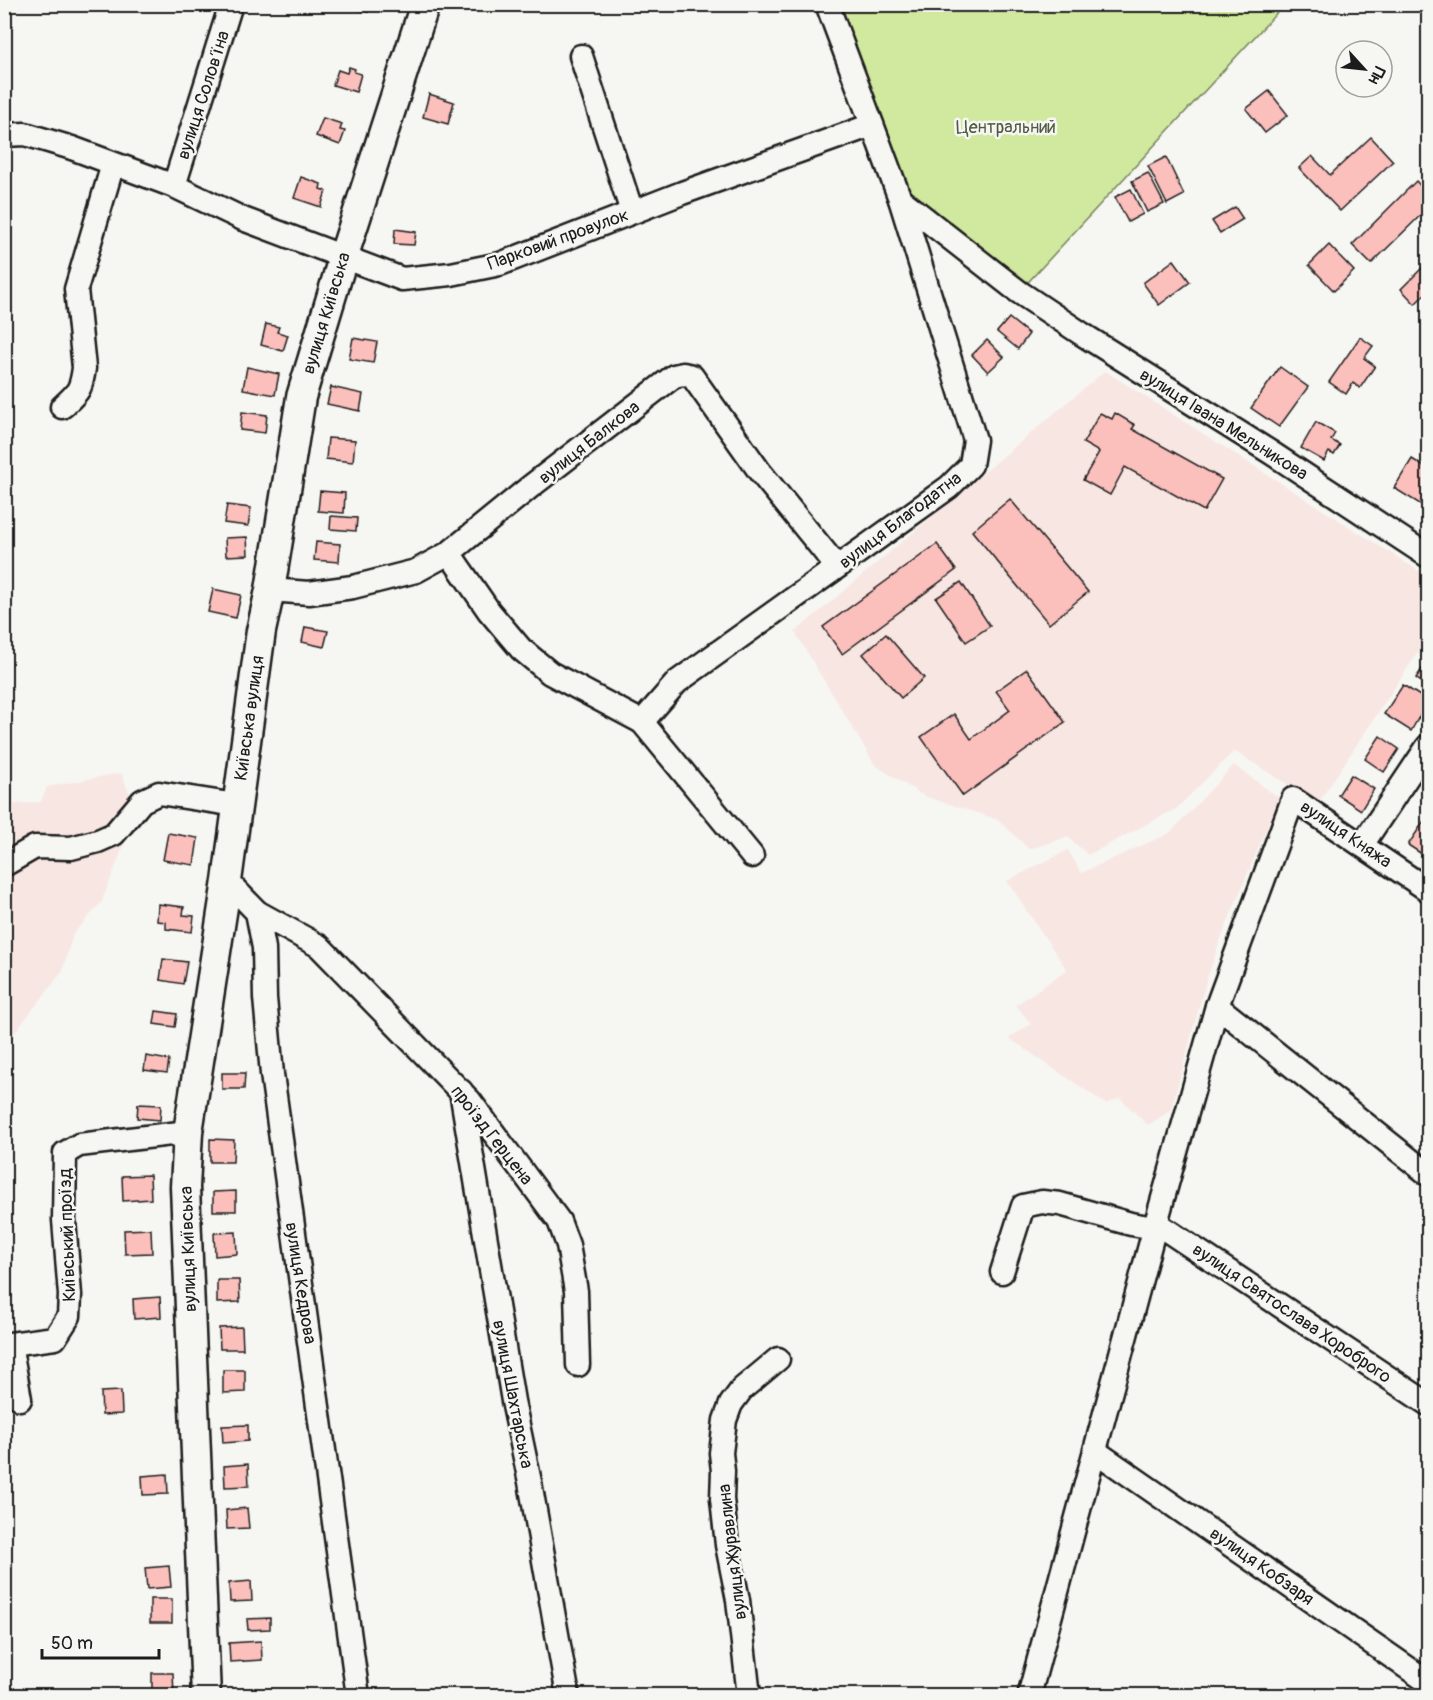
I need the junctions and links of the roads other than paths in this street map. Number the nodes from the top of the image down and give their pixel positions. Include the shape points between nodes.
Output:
1 (425, 4) edge
2 (827, 4) edge
3 (230, 6) edge
4 (581, 56) dead end
5 (872, 125) junction
6 (4, 135) edge
7 (114, 164) junction
8 (174, 186) junction
9 (900, 199) junction
10 (632, 212) junction
11 (343, 258) junction
12 (62, 407) dead end
13 (449, 553) junction
14 (1428, 556) edge
15 (837, 567) junction
16 (270, 590) junction
17 (261, 631) joint
18 (642, 722) junction
19 (1428, 746) edge
20 (236, 806) junction
21 (1362, 845) junction
22 (752, 856) dead end
23 (4, 865) edge
24 (227, 881) junction
25 (1428, 890) edge
26 (257, 912) junction
27 (1218, 1006) junction
28 (461, 1091) junction
29 (188, 1132) junction
30 (1428, 1174) edge
31 (1156, 1226) junction
32 (1002, 1272) dead end
33 (778, 1359) dead end
34 (578, 1365) dead end
35 (20, 1399) dead end
36 (1428, 1404) edge
37 (1095, 1451) junction
38 (1428, 1682) edge
39 (206, 1695) edge
40 (358, 1695) edge
41 (568, 1695) edge
42 (749, 1695) edge
43 (1029, 1695) edge

1 - 11 main road, вулиця Київська
2 - 5 street, вулиця Благодатна
3 - 8 street, вулиця Соловʼїна
4 - 10 street
5 - 9 street, вулиця Благодатна
5 - 10 street, Парковий провулок
6 - 7 street, Парковий провулок via 25,134
7 - 8 street, Парковий провулок
7 - 12 street via 76,289 84,368 80,390
8 - 11 street, Парковий провулок via 243,219
9 - 14 street, вулиця Івана Мельникова via 1019,292
9 - 15 street, вулиця Благодатна via 975,441 971,465 949,488
10 - 11 street, Парковий провулок via 500,264 451,274 402,279
11 - 16 main road, вулиця Київська via 301,397
13 - 15 street, вулиця Балкова via 674,376 683,374 692,376 760,472
13 - 16 street, вулиця Балкова via 416,571 353,587 309,593
13 - 18 street via 521,649 550,673
15 - 18 street, вулиця Благодатна via 677,682
16 - 17 main road, вулиця Київська
17 - 20 main road, Київська вулиця
18 - 22 street
19 - 21 street
20 - 23 street via 159,793 142,801 114,834 71,848 35,847
20 - 24 main road, вулиця Київська
21 - 25 street, вулиця Княжа
21 - 27 street, вулиця Княжа via 1293,799
24 - 26 street
24 - 29 main road, вулиця Київська
26 - 28 street, проїзд Герцена via 319,946
26 - 40 street, вулиця Кедрова via 264,948 276,1108
27 - 30 street
27 - 31 street
28 - 34 street, проїзд Герцена via 559,1221 568,1245 576,1291
28 - 41 street, вулиця Шахтарська
29 - 35 street, Київський проїзд via 79,1145 65,1154 69,1316 54,1338 10,1344
29 - 39 main road, вулиця Київська via 185,1187
31 - 32 street via 1131,1224 1060,1204 1023,1206
31 - 36 street, вулиця Святослава Хороброго
31 - 37 street
33 - 42 street, вулиця Журавлина via 742,1389 731,1404 721,1453 722,1499
37 - 38 street, вулиця Кобзаря
37 - 43 street

